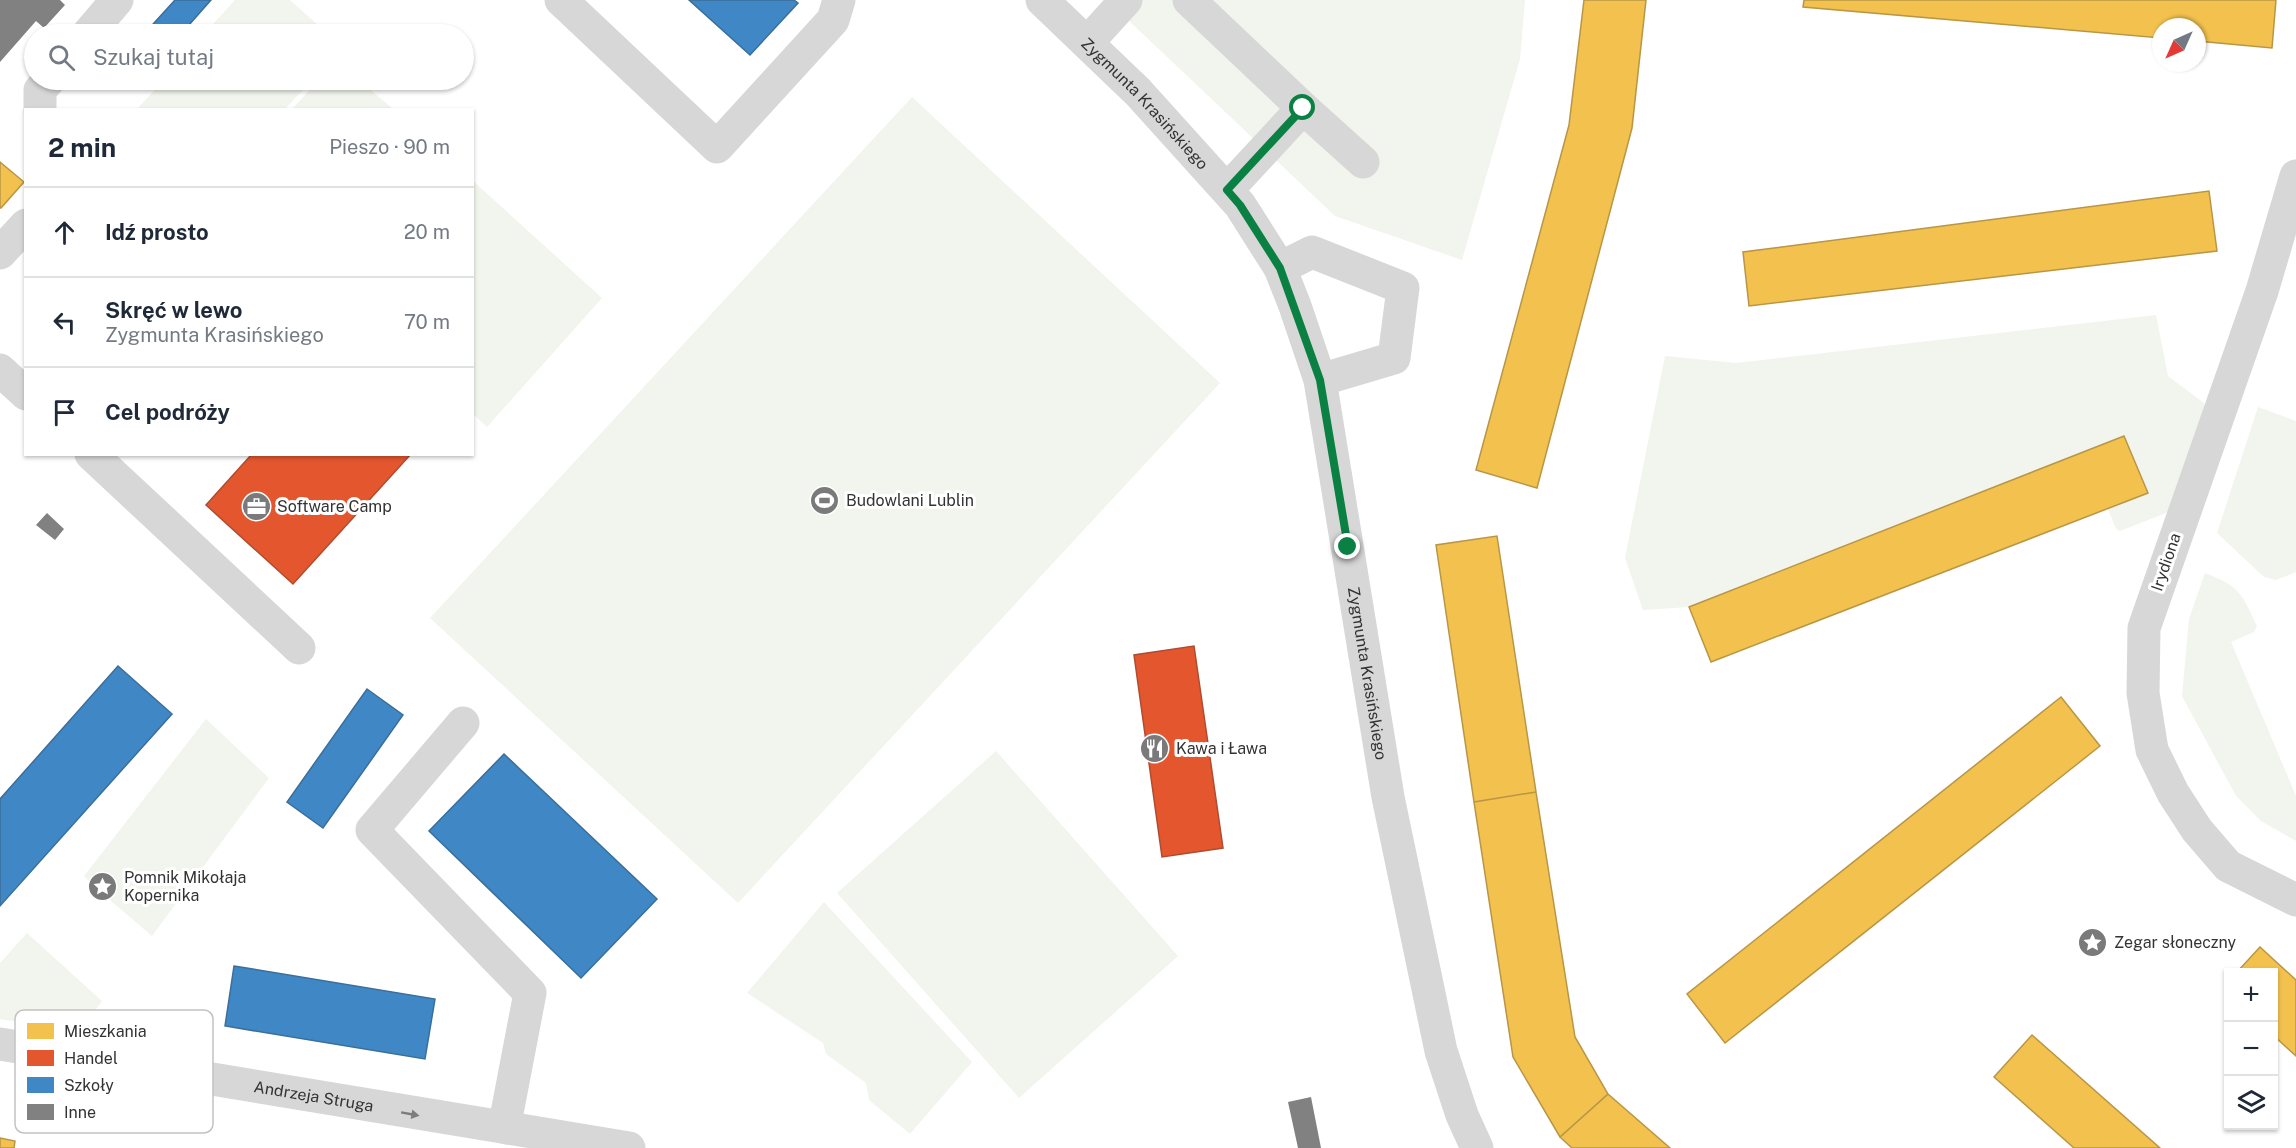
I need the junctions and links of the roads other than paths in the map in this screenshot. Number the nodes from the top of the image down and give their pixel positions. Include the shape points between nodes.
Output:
1 (117, 0) edge
2 (561, 0) edge
3 (839, 0) edge
4 (1042, 0) edge
5 (1126, 0) edge
6 (1189, 0) edge
7 (97, 24) edge
8 (1087, 43) junction
9 (40, 90) edge
10 (40, 108) edge
11 (1303, 108) junction
12 (1362, 162) dead end
13 (2296, 176) edge
14 (1227, 190) junction
15 (24, 227) edge
16 (0, 253) edge
17 (1280, 268) junction
18 (0, 370) edge
19 (1320, 380) junction
20 (24, 392) edge
21 (93, 456) edge
22 (299, 648) dead end
23 (463, 723) dead end
24 (2296, 900) edge
25 (0, 1044) edge
26 (15, 1046) edge
27 (213, 1079) edge
28 (507, 1128) junction
29 (629, 1148) edge
30 (1477, 1148) edge

1 - 7 street
2 - 3 street via 717,147 833,20
4 - 8 street, Zygmunta Krasińskiego
5 - 8 street
6 - 11 street
8 - 14 street, Zygmunta Krasińskiego via 1138,92
9 - 10 street
11 - 12 street
11 - 14 street
13 - 24 street, Irydiona via 2262,291 2144,628 2142,693 2152,750 2197,830 2228,866
14 - 17 street, Zygmunta Krasińskiego
15 - 16 street
17 - 19 street, Zygmunta Krasińskiego
17 - 19 street via 1312,252 1403,288 1394,358
18 - 20 street
19 - 30 street, Zygmunta Krasińskiego via 1388,797 1441,1052
21 - 22 street
23 - 28 street via 372,830 530,993
25 -> 26 street, Andrzeja Struga
27 -> 28 street, Andrzeja Struga
28 - 29 street, Andrzeja Struga

